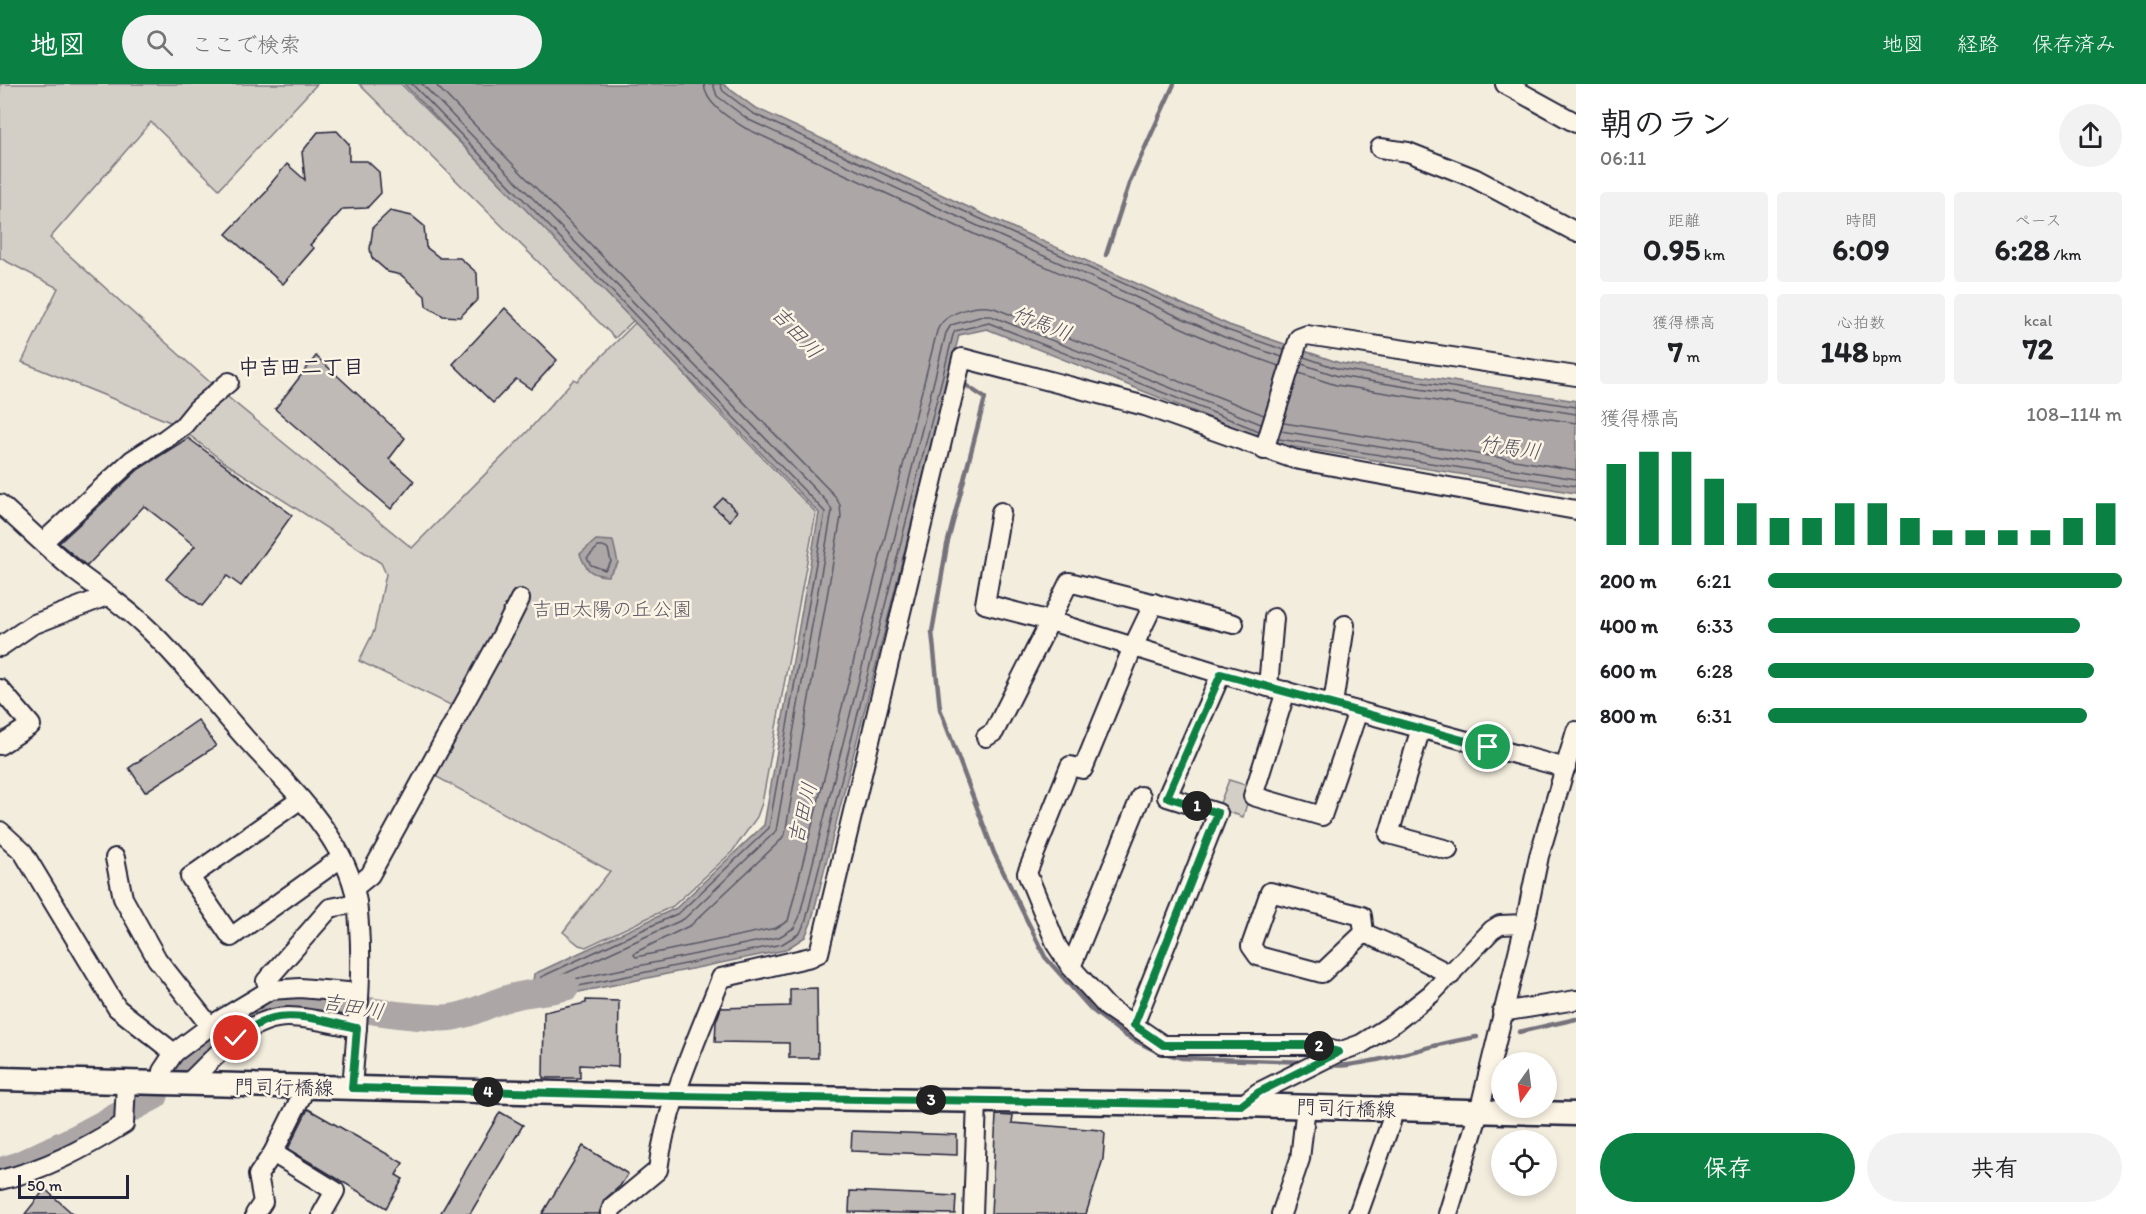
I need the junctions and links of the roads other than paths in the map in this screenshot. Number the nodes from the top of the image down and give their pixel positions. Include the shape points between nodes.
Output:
1 (1505, 84) edge
2 (1576, 123) edge
3 (1380, 148) dead end
4 (1576, 232) edge
5 (1576, 376) edge
6 (229, 382) dead end
7 (1266, 447) junction
8 (1576, 510) edge
9 (1001, 512) dead end
10 (4, 514) edge
11 (43, 542) junction
12 (109, 595) junction
13 (520, 599) dead end
14 (1154, 603) junction
15 (1274, 618) dead end
16 (1050, 621) junction
17 (1234, 624) dead end
18 (1345, 625) dead end
19 (0, 647) edge
20 (1133, 647) junction
21 (1221, 674) junction
22 (0, 689) edge
23 (1277, 689) junction
24 (1333, 704) junction
25 (1358, 711) junction
26 (1421, 728) junction
27 (1576, 731) edge
28 (986, 737) dead end
29 (0, 745) edge
30 (1566, 768) junction
31 (1141, 796) dead end
32 (301, 799) junction
33 (0, 831) edge
34 (1448, 850) dead end
35 (116, 858) dead end
36 (341, 858) junction
37 (356, 895) junction
38 (1525, 924) junction
39 (1364, 933) junction
40 (1071, 967) junction
41 (1451, 975) junction
42 (270, 990) junction
43 (359, 998) junction
44 (1576, 1000) edge
45 (357, 1025) junction
46 (1134, 1025) junction
47 (210, 1026) junction
48 (1499, 1028) junction
49 (174, 1053) junction
50 (1336, 1053) junction
51 (0, 1078) edge
52 (126, 1084) junction
53 (164, 1084) junction
54 (186, 1085) junction
55 (306, 1086) junction
56 (352, 1088) junction
57 (676, 1096) junction
58 (977, 1101) junction
59 (1242, 1105) junction
60 (1306, 1107) junction
61 (1393, 1109) junction
62 (1479, 1112) junction
63 (1576, 1114) edge
64 (273, 1153) junction
65 (0, 1180) edge
66 (255, 1214) edge
67 (322, 1214) edge
68 (610, 1214) edge
69 (973, 1214) edge
70 (1281, 1214) edge
71 (1358, 1214) edge
72 (1448, 1214) edge

1 - 2 street
3 - 4 street via 1408,152 1474,178
5 - 7 street via 1306,335 1299,338
6 - 11 street via 184,424 132,460
7 - 8 street via 1294,459
7 - 57 street via 1145,406 962,358 819,953 721,978
9 - 16 street via 986,604
10 - 11 street
11 - 12 street
12 - 19 street via 32,625
12 - 32 street via 175,656
13 - 37 street
14 - 16 street via 1069,582
14 - 17 street
14 - 20 street
15 - 23 street
16 - 20 street
16 - 28 street via 994,732
18 - 24 street
20 - 21 street
20 - 40 street via 1083,769 1070,766 1027,873 1057,946
21 - 23 street
21 - 46 street via 1167,797 1218,813
22 - 29 street via 31,725
23 - 24 street
23 - 25 street via 1253,796 1322,816
24 - 25 street
25 - 26 street
26 - 30 street
26 - 34 street via 1389,834
27 - 30 street
30 - 38 street via 1539,856
31 - 40 street
32 - 36 street
32 - 36 street via 190,877 231,937
33 - 49 street via 23,852 117,1008
35 - 47 street via 123,898 157,959
36 - 37 street
37 - 42 street via 330,908 266,981
37 - 43 street
38 - 41 street via 1500,924
38 - 48 street
39 - 39 street via 1362,916 1270,892 1251,946 1258,956 1322,973
39 - 41 street
40 - 46 street via 1107,1007
41 - 50 street via 1394,1023 1361,1044
42 - 43 street via 300,988
42 - 47 street
43 - 45 street
44 - 48 street
45 - 54 street via 289,1016 273,1018 236,1038
45 - 56 street
46 - 50 street via 1163,1045 1313,1045
47 - 49 street
48 - 62 street
49 - 53 street via 162,1071
50 - 59 street via 1259,1092
51 - 52 main road, 門司行橋線
52 - 53 main road, 門司行橋線
52 - 65 street via 124,1124 74,1154
53 - 54 main road, 門司行橋線
54 - 55 main road, 門司行橋線
55 - 56 main road, 門司行橋線
55 - 64 street
56 - 57 main road, 門司行橋線
57 - 58 main road, 門司行橋線
57 - 68 street via 658,1170 612,1208
58 - 59 main road, 門司行橋線
58 - 69 street
59 - 60 main road, 門司行橋線
60 - 61 main road, 門司行橋線
60 - 70 street via 1300,1159
61 - 62 main road, 門司行橋線
61 - 71 street
62 - 63 main road, 門司行橋線
62 - 72 street
64 - 66 street via 258,1175 263,1202
64 - 67 street via 335,1191

